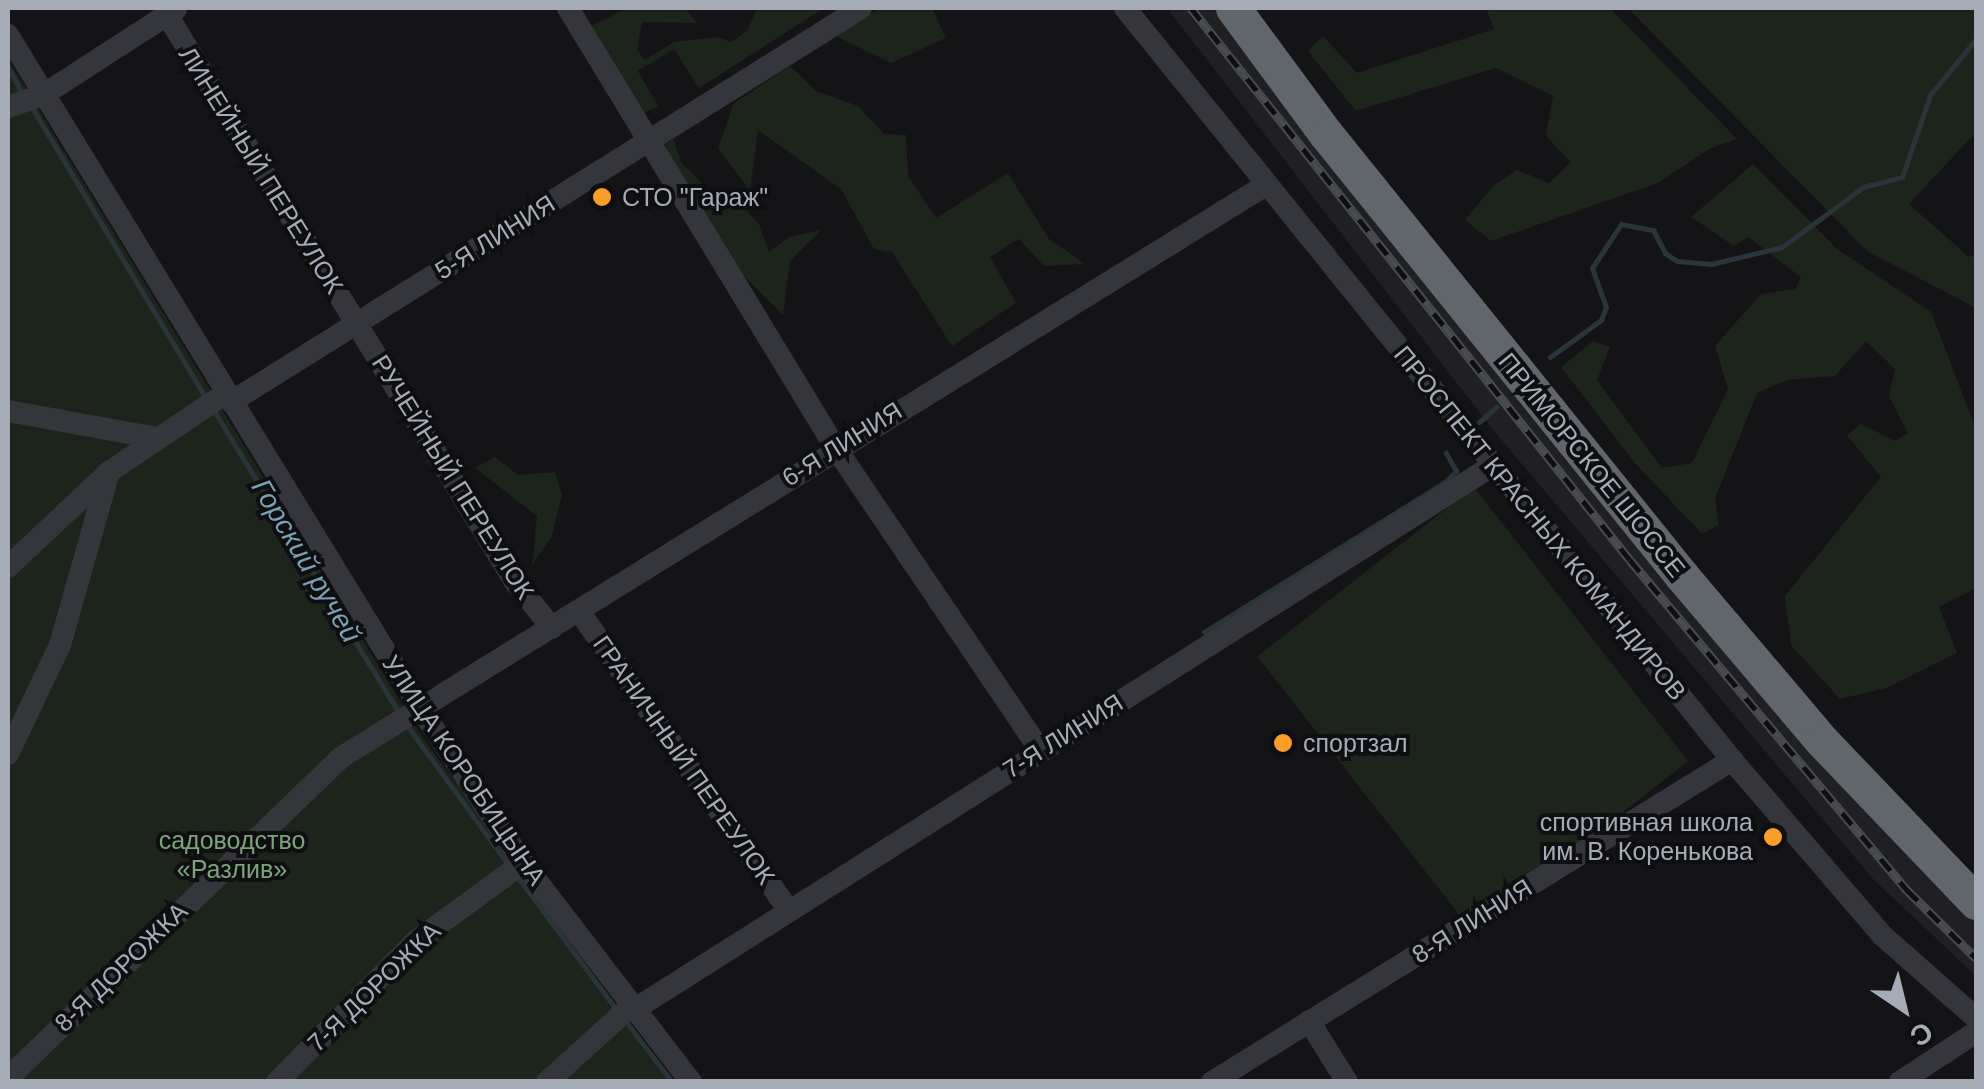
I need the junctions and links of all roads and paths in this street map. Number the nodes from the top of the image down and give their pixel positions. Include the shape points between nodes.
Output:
1 (568, 8) edge
2 (861, 8) edge
3 (1126, 8) edge
4 (1233, 8) edge
5 (1254, 8) edge
6 (173, 11) edge
7 (8, 35) edge
8 (43, 95) junction
9 (8, 106) edge
10 (652, 138) junction
11 (1266, 186) junction
12 (356, 324) junction
13 (229, 398) junction
14 (8, 411) edge
15 (156, 438) junction
16 (835, 447) junction
17 (1492, 466) junction
18 (109, 472) junction
19 (8, 567) edge
20 (579, 611) junction
21 (552, 628) junction
22 (422, 711) junction
23 (1040, 750) junction
24 (8, 754) edge
25 (1732, 760) junction
26 (523, 862) junction
27 (1976, 876) edge
28 (1976, 902) edge
29 (788, 910) junction
30 (633, 1008) junction
31 (1976, 1018) edge
32 (1309, 1021) junction
33 (1976, 1032) edge
34 (8, 1078) edge
35 (277, 1082) edge
36 (547, 1082) edge
37 (691, 1082) edge
38 (1212, 1082) edge
39 (1347, 1082) edge
40 (1900, 1082) edge

1 - 10 street
2 - 10 street, 5-Я ЛИНИЯ
3 - 11 street, ПРОСПЕКТ КРАСНЫХ КОМАНДИРОВ
4 - 28 highway, ПРИМОРСКОЕ ШОССЕ via 1375,196 1694,591 1822,740
5 - 27 highway, ПРИМОРСКОЕ ШОССЕ via 1338,122 1781,666
6 - 8 street
6 - 12 street, ЛИНЕЙНЫЙ ПЕРЕУЛОК
7 - 8 street, УЛИЦА КОРОБИЦЫНА
8 - 9 street
8 - 13 street, УЛИЦА КОРОБИЦЫНА
10 - 12 street, 5-Я ЛИНИЯ
10 - 16 street
11 - 16 street, 6-Я ЛИНИЯ
11 - 17 street, ПРОСПЕКТ КРАСНЫХ КОМАНДИРОВ
12 - 13 street, 5-Я ЛИНИЯ
12 - 21 street, РУЧЕЙНЫЙ ПЕРЕУЛОК via 515,582
13 - 15 street, 5-Я ЛИНИЯ
13 - 22 street, УЛИЦА КОРОБИЦЫНА
14 - 15 street
15 - 18 street, 5-Я ЛИНИЯ
16 - 20 street, 6-Я ЛИНИЯ
16 - 23 street
17 - 23 street, 7-Я ЛИНИЯ
17 - 25 street, ПРОСПЕКТ КРАСНЫХ КОМАНДИРОВ
18 - 19 street, 5-Я ЛИНИЯ
18 - 24 street via 60,645
20 - 21 street, 6-Я ЛИНИЯ
20 - 29 street, ГРАНИЧНЫЙ ПЕРЕУЛОК
21 - 22 street, 6-Я ЛИНИЯ
22 - 26 street, УЛИЦА КОРОБИЦЫНА
22 - 34 street, 8-Я ДОРОЖКА via 340,758 266,822
23 - 29 street, 7-Я ЛИНИЯ
25 - 31 street, ПРОСПЕКТ КРАСНЫХ КОМАНДИРОВ via 1883,936
25 - 32 street, 8-Я ЛИНИЯ
26 - 30 street, УЛИЦА КОРОБИЦЫНА
26 - 35 street, 7-Я ДОРОЖКА via 415,942
29 - 30 street, 7-Я ЛИНИЯ
30 - 36 street, 7-Я ЛИНИЯ
30 - 37 street, УЛИЦА КОРОБИЦЫНА
32 - 38 street, 8-Я ЛИНИЯ
32 - 39 street
33 - 40 street

